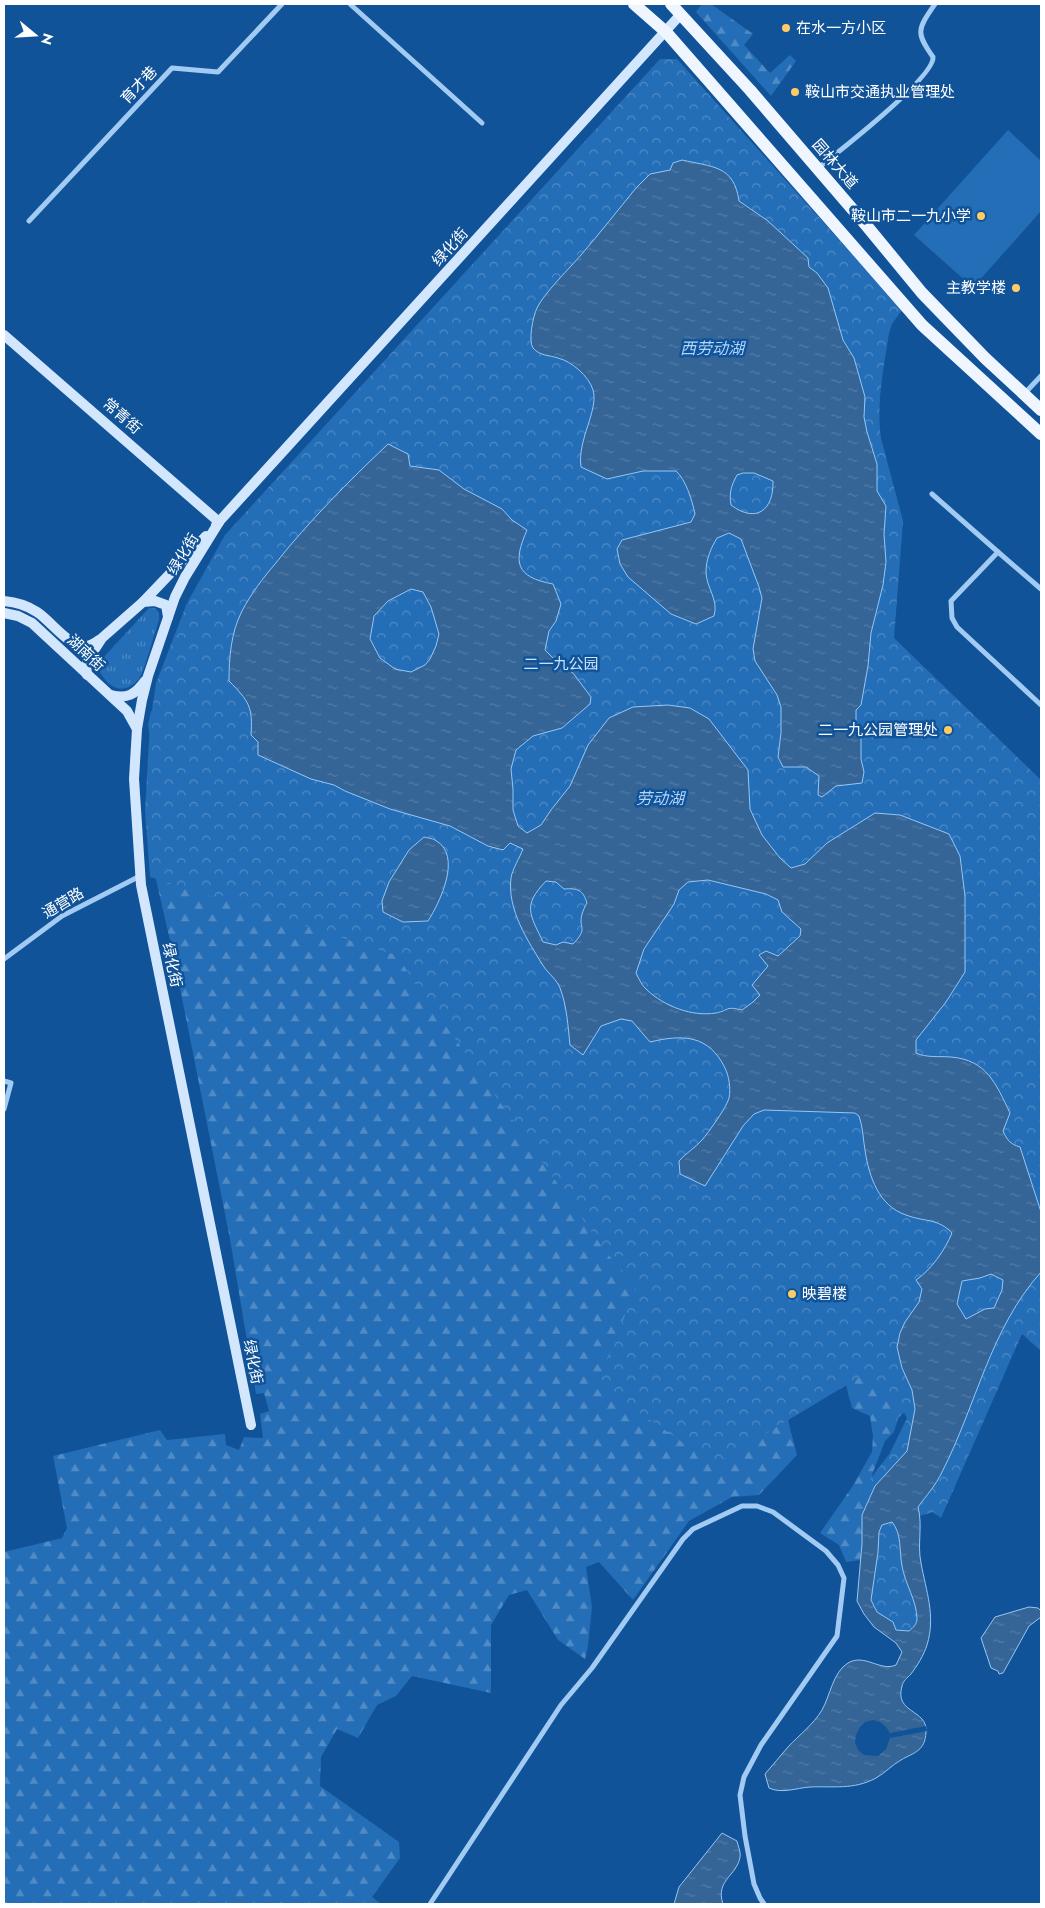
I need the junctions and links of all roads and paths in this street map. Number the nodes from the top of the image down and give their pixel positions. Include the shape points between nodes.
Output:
1 (282, 4) edge
2 (350, 4) edge
3 (634, 4) edge
4 (671, 4) edge
5 (935, 4) edge
6 (682, 14) junction
7 (666, 32) junction
8 (482, 123) dead end
9 (818, 169) junction
10 (29, 221) dead end
11 (4, 334) edge
12 (1041, 376) edge
13 (1024, 394) junction
14 (1041, 410) edge
15 (1041, 434) edge
16 (932, 494) dead end
17 (219, 522) junction
18 (998, 552) junction
19 (1041, 589) edge
20 (4, 601) edge
21 (144, 602) junction
22 (4, 613) edge
23 (168, 618) junction
24 (102, 638) junction
25 (87, 675) junction
26 (148, 676) junction
27 (110, 694) junction
28 (1041, 704) edge
29 (137, 729) junction
30 (140, 876) junction
31 (4, 959) edge
32 (4, 1081) edge
33 (4, 1109) edge
34 (251, 1425) dead end
35 (430, 1904) edge
36 (764, 1904) edge

1 - 10 street, 育才巷 via 218,72 172,68
2 - 8 street
3 - 7 main road
4 - 6 main road, 园林大道
5 - 9 street via 921,27 922,43 933,57 931,67 909,92
6 - 7 main road, 绿化街
6 - 9 main road, 园林大道
7 - 15 main road via 922,324
7 - 17 main road, 绿化街
9 - 13 main road, 园林大道 via 922,294
11 - 17 main road, 常青街
12 - 13 street
13 - 14 main road, 园林大道
16 - 18 street
17 - 21 main road, 绿化街
17 - 23 main road, 绿化街 via 185,577
18 - 19 street
18 - 28 street via 951,601 952,618
20 - 24 main road, 湖南街 via 39,613 71,642 86,646
21 - 23 main road via 155,600 166,606
21 - 24 main road, 绿化街
22 - 25 main road, 湖南街 via 32,623
23 - 26 main road, 绿化街
24 - 25 main road, 绿化街 via 86,665
25 - 27 main road, 湖南街
26 - 27 main road via 130,696 122,698
26 - 29 main road, 绿化街
27 - 29 main road, 湖南街
29 - 30 main road, 绿化街 via 134,778
30 - 31 street, 通营路 via 62,916
30 - 34 main road, 绿化街
32 - 33 street via 11,1084
35 - 36 street via 561,1705 592,1668 683,1539 694,1529 742,1506 757,1506 773,1512 826,1551 844,1578 837,1636 761,1745 744,1777 740,1795 745,1836 754,1884

